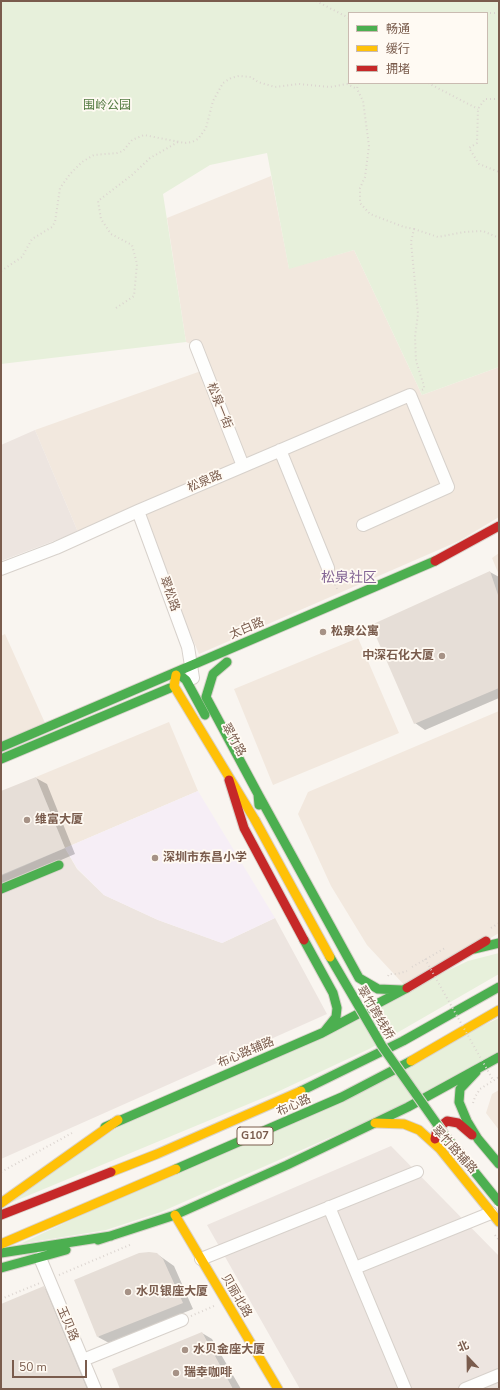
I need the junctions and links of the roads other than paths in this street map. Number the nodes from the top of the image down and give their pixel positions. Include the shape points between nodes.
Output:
1 (196, 346) dead end
2 (280, 450) junction
3 (243, 466) junction
4 (138, 511) junction
5 (363, 525) dead end
6 (499, 526) edge
7 (328, 568) road end
8 (1, 569) edge
9 (441, 569) dead end
10 (414, 580) dead end
11 (231, 661) joint
12 (177, 673) junction
13 (191, 675) junction
14 (174, 686) junction
15 (1, 746) edge
16 (1, 759) edge
17 (229, 780) junction
18 (258, 794) junction
19 (258, 819) junction
20 (59, 865) dead end
21 (1, 889) edge
22 (499, 934) edge
23 (499, 943) edge
24 (474, 949) junction
25 (356, 974) junction
26 (499, 987) edge
27 (407, 988) junction
28 (333, 993) junction
29 (499, 1010) edge
30 (322, 1034) junction
31 (499, 1057) edge
32 (479, 1069) junction
33 (118, 1120) junction
34 (375, 1123) junction
35 (478, 1139) junction
36 (440, 1149) junction
37 (499, 1164) edge
38 (417, 1172) dead end
39 (20, 1178) dead end
40 (499, 1193) edge
41 (499, 1202) edge
42 (1, 1203) edge
43 (330, 1207) junction
44 (491, 1213) junction
45 (1, 1215) edge
46 (175, 1215) junction
47 (499, 1222) edge
48 (111, 1236) junction
49 (1, 1244) edge
50 (1, 1253) edge
51 (40, 1258) junction
52 (201, 1259) junction
53 (1, 1268) edge
54 (355, 1268) junction
55 (182, 1320) road end
56 (83, 1360) junction
57 (499, 1375) edge
58 (95, 1389) edge
59 (278, 1389) edge
60 (405, 1389) edge
61 (465, 1389) edge

1 - 3 street, 松泉一街
2 - 3 street, 松泉路
2 - 5 street, 松泉路 via 410,395 448,487
2 - 7 street
3 - 4 street, 松泉路
4 - 8 street, 松泉路 via 56,548
4 - 13 street, 翠松路 via 188,646
6 - 13 main road, 太白路 via 430,564 342,601
9 - 10 main road
11 - 13 main road, 太白路
11 - 18 main road, 翠竹路 via 213,674 206,697
12 - 13 main road, 太白路
12 - 13 main road, 翠竹路
12 - 14 main road
12 - 15 main road, 太白路
13 - 14 main road, 太白路
13 - 19 main road, 翠竹路
14 - 16 main road, 太白路
14 - 17 main road, 翠竹路
17 - 19 main road, 翠竹路
17 - 28 main road via 244,828
18 - 19 main road, 翠竹路
18 - 25 main road
19 - 40 main road, 翠竹跨线桥 via 380,1029 416,1083
19 - 41 main road, 翠竹跨线桥, bridge via 348,991 382,1046 444,1134
20 - 21 main road
22 - 24 main road, 布心路辅路
23 - 24 main road
24 - 27 main road, 布心路辅路
25 - 27 main road via 363,982 378,989 396,991
25 - 28 main road via 359,985 354,994 342,999
26 - 45 main road, 布心路 / G107 via 403,1041 324,1081 157,1154
27 - 30 main road, 布心路辅路
28 - 30 main road via 337,1008 336,1017
29 - 49 main road, 布心路 / G107 via 342,1098
30 - 33 main road, 布心路辅路
31 - 32 main road
32 - 34 main road
32 - 35 main road, 翠竹路辅路 via 460,1089 459,1102
33 - 39 main road, 布心路辅路 via 77,1140
33 - 42 main road
34 - 36 main road, 翠竹路辅路 via 408,1126 419,1130
34 - 46 main road
35 - 36 main road via 458,1124 447,1121 436,1132 435,1140
35 - 37 main road, 翠竹路辅路
36 - 44 main road, 翠竹路辅路
38 - 43 street
43 - 52 street
43 - 54 street
44 - 47 main road, 翠竹路辅路
44 - 54 street
46 - 48 main road
46 - 52 main road, 贝丽北路
48 - 50 main road
48 - 51 main road
51 - 53 main road
51 - 56 street, 玉贝路
52 - 59 main road, 贝丽北路
54 - 60 street
55 - 56 street
56 - 58 street, 玉贝路
57 - 61 street

